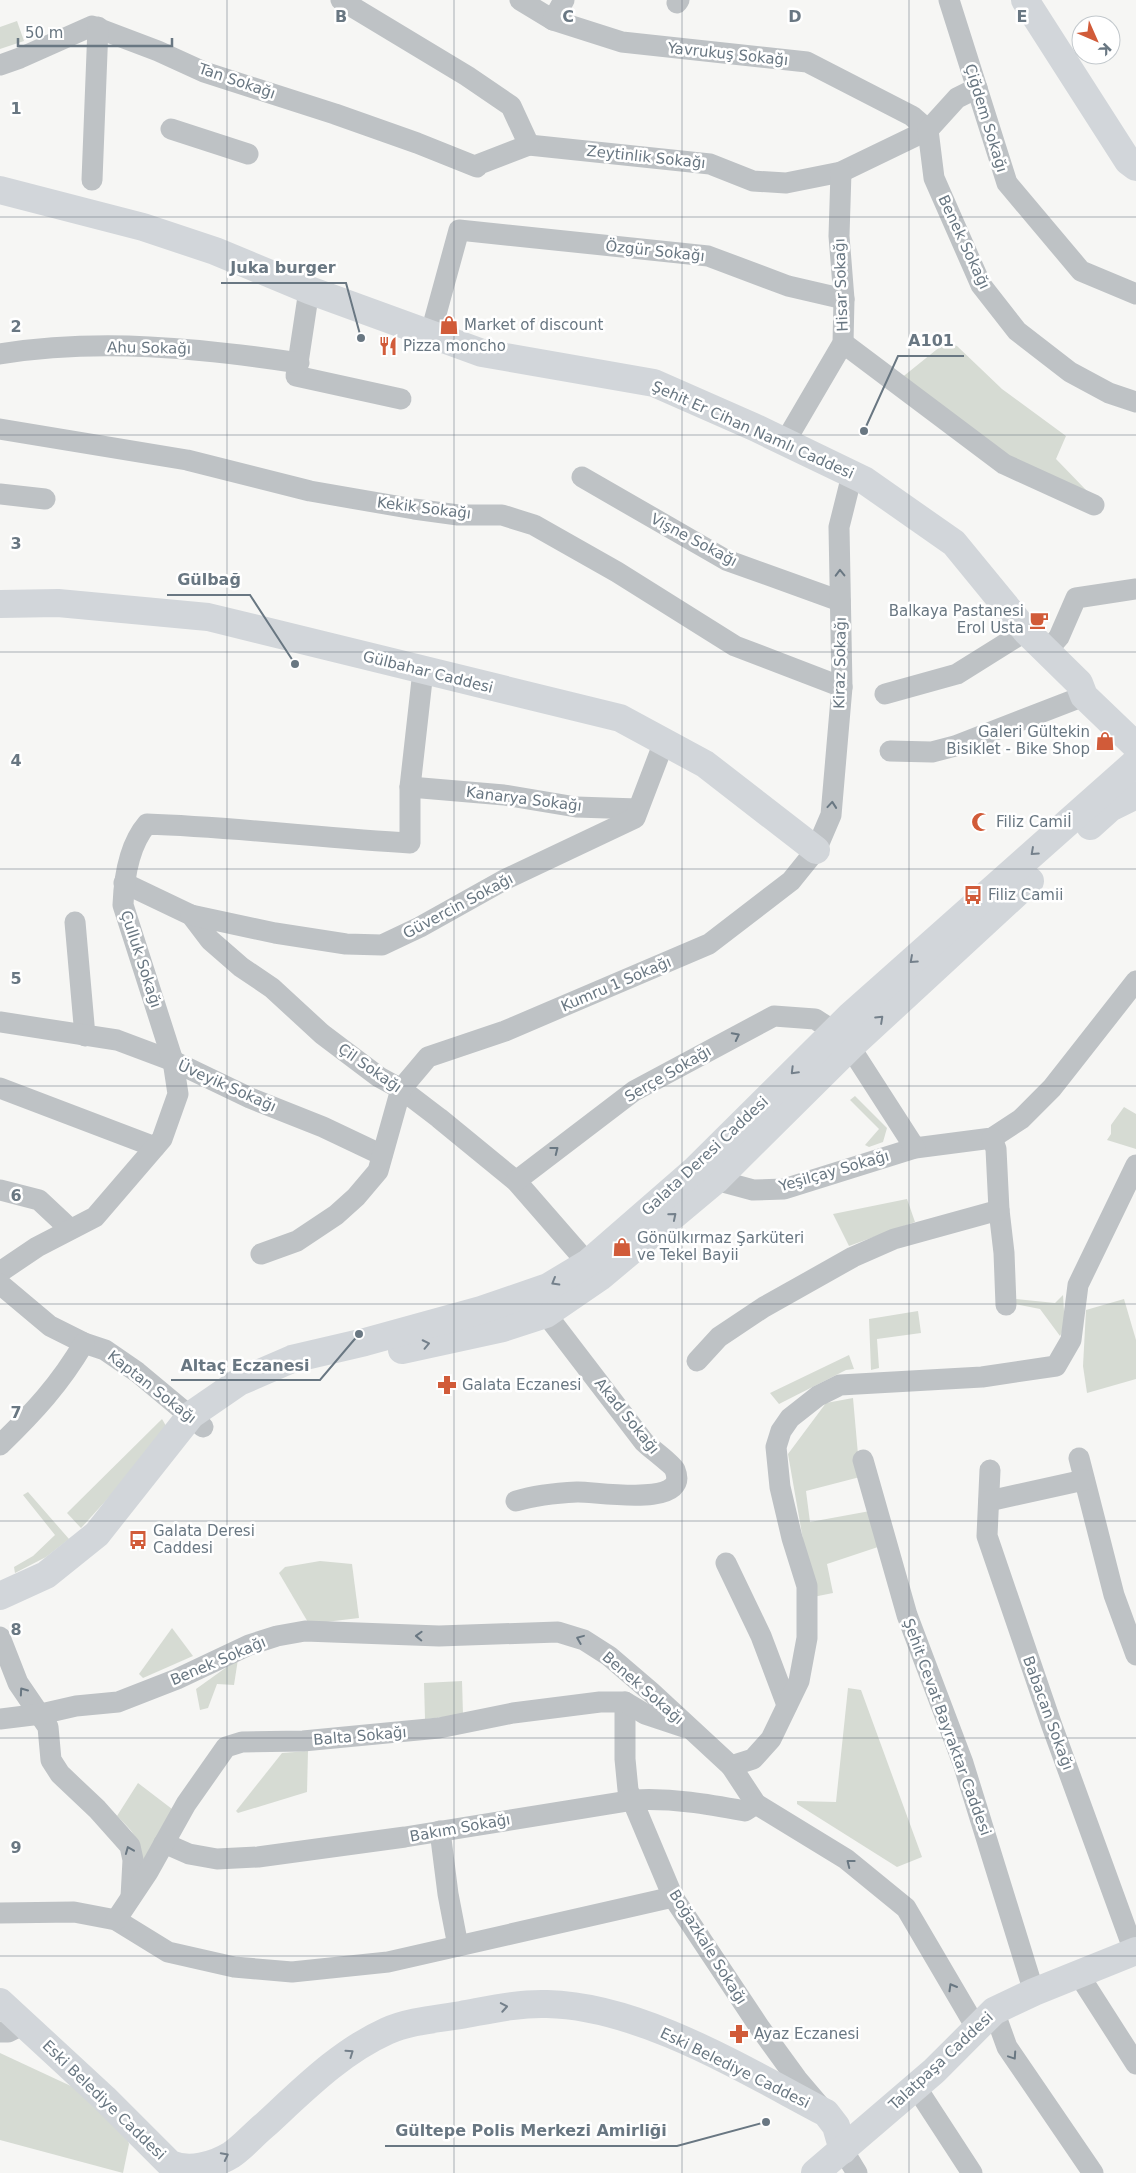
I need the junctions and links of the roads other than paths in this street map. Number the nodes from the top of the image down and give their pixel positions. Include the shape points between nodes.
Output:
1 (341, 0) edge
2 (520, 0) edge
3 (564, 0) edge
4 (949, 0) edge
5 (1025, 0) edge
6 (553, 20) junction
7 (98, 27) junction
8 (0, 64) edge
9 (977, 88) junction
10 (171, 128) dead end
11 (928, 130) junction
12 (529, 145) junction
13 (248, 154) dead end
14 (1133, 161) edge
15 (841, 172) junction
16 (92, 180) dead end
17 (0, 190) edge
18 (0, 200) edge
19 (1133, 286) edge
20 (308, 293) junction
21 (844, 299) junction
22 (430, 336) junction
23 (843, 343) junction
24 (0, 354) edge
25 (298, 369) junction
26 (401, 399) dead end
27 (1136, 402) edge
28 (0, 429) edge
29 (785, 442) junction
30 (582, 477) dead end
31 (851, 480) junction
32 (0, 494) edge
33 (45, 499) dead end
34 (1094, 505) dead end
35 (1136, 589) edge
36 (840, 601) junction
37 (0, 604) edge
38 (1021, 635) junction
39 (1046, 651) junction
40 (423, 672) junction
41 (842, 687) junction
42 (885, 694) dead end
43 (1084, 696) junction
44 (664, 742) junction
45 (1136, 746) edge
46 (890, 751) dead end
47 (1136, 762) edge
48 (410, 787) junction
49 (1136, 795) edge
50 (638, 809) junction
51 (816, 850) junction
52 (124, 883) junction
53 (191, 915) junction
54 (76, 922) dead end
55 (1136, 981) edge
56 (0, 1022) edge
57 (85, 1036) junction
58 (842, 1039) junction
59 (173, 1061) junction
60 (0, 1088) edge
61 (401, 1090) junction
62 (992, 1138) junction
63 (155, 1147) junction
64 (915, 1148) junction
65 (382, 1155) junction
66 (1136, 1165) edge
67 (706, 1174) junction
68 (516, 1180) junction
69 (0, 1190) edge
70 (999, 1210) junction
71 (70, 1229) junction
72 (261, 1254) dead end
73 (594, 1270) junction
74 (0, 1272) edge
75 (0, 1284) edge
76 (1006, 1305) dead end
77 (546, 1314) junction
78 (84, 1343) junction
79 (697, 1361) dead end
80 (197, 1421) junction
81 (0, 1445) edge
82 (1079, 1458) dead end
83 (863, 1460) dead end
84 (990, 1470) dead end
85 (1084, 1480) junction
86 (516, 1501) dead end
87 (989, 1501) junction
88 (726, 1563) dead end
89 (0, 1596) edge
90 (0, 1614) edge
91 (0, 1637) edge
92 (1136, 1656) edge
93 (624, 1702) junction
94 (787, 1705) junction
95 (41, 1714) junction
96 (0, 1719) edge
97 (691, 1729) junction
98 (731, 1766) junction
99 (634, 1800) junction
100 (756, 1804) junction
101 (440, 1831) junction
102 (164, 1843) junction
103 (131, 1897) junction
104 (673, 1897) junction
105 (0, 1913) edge
106 (116, 1920) junction
107 (458, 1946) junction
108 (1135, 1951) edge
109 (1079, 1975) junction
110 (1034, 1992) junction
111 (0, 2002) edge
112 (985, 2020) junction
113 (12, 2028) edge
114 (772, 2045) junction
115 (1136, 2064) edge
116 (751, 2074) junction
117 (916, 2087) junction
118 (826, 2113) junction
119 (842, 2150) junction
120 (815, 2173) edge
121 (857, 2173) edge
122 (972, 2173) edge
123 (1093, 2173) edge

1 - 12 street via 511,106
2 - 6 street, Yavrukuş Sokağı
3 - 6 street
4 - 9 street, Çiğdem Sokağı
5 - 14 street
6 - 11 street, Yavrukuş Sokağı via 622,42 807,62 912,116
7 - 8 street via 92,26
7 - 12 street, Tan Sokağı via 204,72 416,142 476,168
7 - 16 street
9 - 11 street via 957,98
9 - 19 street, Çiğdem Sokağı via 1006,184 1081,271
10 - 13 street
11 - 15 street, Zeytinlik Sokağı
11 - 27 street, Benek Sokağı via 934,178 981,285 1017,331 1070,372 1109,393
12 - 15 street, Zeytinlik Sokağı via 710,164 753,181 786,183
15 - 21 street, Hisar Sokağı via 839,236
17 - 20 street, Şehit Er Cihan Namlı Caddesi via 143,227 215,251
18 - 20 street, Şehit Er Cihan Namlı Caddesi
20 - 22 street, Şehit Er Cihan Namlı Caddesi
20 - 25 street
20 - 31 street, Şehit Er Cihan Namlı Caddesi via 417,340 478,360 648,396
21 - 22 street, Özgür Sokağı via 788,286 708,256 459,230
21 - 23 street, Hisar Sokağı
22 - 29 street, Şehit Er Cihan Namlı Caddesi via 482,353 654,383
23 - 29 street, Hisar Sokağı
23 - 34 street via 1004,464
24 - 25 street, Ahu Sokağı via 44,347 176,348
25 - 26 street, Ahu Sokağı
28 - 41 street, Kekik Sokağı via 187,460 310,491 458,515 502,515 534,525 735,646
29 - 31 street, Şehit Er Cihan Namlı Caddesi
30 - 36 street, Vişne Sokağı via 726,560
36 -> 31 street, Kiraz Sokağı via 839,527
31 - 38 street, Şehit Er Cihan Namlı Caddesi via 954,543
32 - 33 street
35 - 39 street via 1076,598 1059,638
36 - 41 street, Kiraz Sokağı
37 - 40 street, Gülbahar Caddesi via 58,603 208,617
38 - 39 street, Şehit Er Cihan Namlı Caddesi
38 - 42 street via 957,674
38 - 43 street, Şehit Er Cihan Namlı Caddesi via 1070,693
39 - 43 street, Şehit Er Cihan Namlı Caddesi via 1079,683
40 - 44 street, Gülbahar Caddesi via 620,718
40 - 48 street, Çulluk Sokağı
51 -> 41 street, Kiraz Sokağı via 831,815
43 - 45 street, Şehit Er Cihan Namlı Caddesi
43 - 46 street via 955,746 932,752
44 - 50 street, Güvercin Sokağı
44 - 51 street, Gülbahar Caddesi via 705,764
47 -> 58 street, Galata Deresi Caddesi
48 - 50 street, Kanarya Sokağı via 504,795 576,806
48 - 52 street, Çulluk Sokağı via 410,843 225,827 147,824 137,836
58 -> 49 street, Galata Deresi Caddesi via 1110,808
50 - 53 street, Güvercin Sokağı via 635,818 506,879 382,945 346,944 275,933
51 - 61 street, Kumru 1 Sokağı via 791,881 709,944 505,1031 428,1057
52 - 53 street, Çil Sokağı
52 - 59 street, Çulluk Sokağı via 123,905
53 - 61 street, Çil Sokağı via 210,940 241,967 272,988 322,1034
54 - 57 street
55 - 62 street via 1052,1088 1021,1119
56 - 57 street, Üveyik Sokağı
57 - 59 street, Üveyik Sokağı via 117,1040
58 - 64 street
58 - 67 street, Galata Deresi Caddesi
68 -> 58 street, Serçe Sokağı via 634,1091 774,1016 815,1019
59 - 63 street, Çulluk Sokağı via 178,1094 162,1139
59 - 65 street, Üveyik Sokağı
60 - 63 street
61 - 65 street
61 - 68 street, Çil Sokağı
62 - 64 street, Yeşilçay Sokağı
62 - 70 street via 996,1149
63 - 71 street, Çulluk Sokağı via 95,1216
64 - 67 street, Yeşilçay Sokağı via 784,1189 753,1190
65 - 72 street via 378,1171 336,1215 297,1241
66 - 94 street via 1078,1285 1071,1340 1056,1366 982,1377 840,1385 818,1396 790,1418 781,1431 776,1447 780,1487 807,1586 807,1638 799,1681
67 - 73 street, Galata Deresi Caddesi
68 - 73 street, Çil Sokağı
69 - 71 street via 38,1200
70 - 76 street
70 - 79 street via 894,1239 853,1257 718,1337
71 - 74 street, Çulluk Sokağı
73 - 77 street, Galata Deresi Caddesi
73 -> 80 street, Galata Deresi Caddesi via 481,1310 292,1359 239,1382
75 - 78 street, Kaptan Sokağı via 50,1326
80 -> 77 street, Galata Deresi Caddesi via 299,1372 503,1328
77 - 86 street, Akad Sokağı via 644,1442 661,1459 672,1464 676,1472 675,1484 670,1490 658,1494 632,1496 579,1492
78 - 80 street, Kaptan Sokağı via 104,1350
78 - 81 street via 66,1374 38,1408
80 - 89 street, Galata Deresi Caddesi via 97,1534 46,1575
80 - 90 street, Galata Deresi Caddesi via 104,1547 56,1586
82 - 85 street
83 - 110 street, Şehit Cevat Bayraktar Caddesi via 907,1615 963,1764
84 - 87 street, Babacan Sokağı
85 - 87 street
85 - 92 street via 1114,1595
87 - 108 street, Babacan Sokağı via 987,1536 1003,1586
88 - 94 street via 761,1636
95 -> 91 street via 18,1683
93 - 97 street, Balta Sokağı via 645,1714
93 - 99 street, Boğazkale Sokağı via 628,1790
93 - 102 street, Balta Sokağı via 513,1713 439,1728 312,1740 242,1742 226,1747 186,1804
94 - 98 street via 771,1739 753,1759
95 - 96 street, Benek Sokağı
97 -> 95 street, Benek Sokağı via 609,1656 584,1640 558,1632 439,1636 305,1631 249,1645 118,1702 76,1706
103 -> 95 street via 133,1860 130,1846 98,1809 60,1774 51,1760 48,1727
97 - 98 street, Benek Sokağı
98 - 100 street, Benek Sokağı
99 - 100 street, Bakım Sokağı via 698,1801 745,1811
99 - 101 street, Bakım Sokağı
99 - 104 street, Boğazkale Sokağı
112 -> 100 street, Benek Sokağı via 906,1908 846,1859
101 - 102 street, Bakım Sokağı via 258,1857 217,1859 188,1854
101 - 107 street
102 - 103 street, Balta Sokağı
103 - 106 street, Balta Sokağı
104 - 107 street
104 - 114 street, Boğazkale Sokağı
105 - 106 street via 74,1912
106 - 107 street via 168,1952 234,1967 292,1972 388,1962
108 - 109 street, Talatpaşa Caddesi
109 - 110 street, Talatpaşa Caddesi
109 - 115 street
110 - 112 street, Talatpaşa Caddesi
111 - 113 street, Eski Belediye Caddesi
112 - 117 street, Talatpaşa Caddesi
112 -> 123 street, Benek Sokağı via 1007,2046
113 -> 116 street, Eski Belediye Caddesi via 170,2164 183,2169 204,2166 230,2155 316,2078 351,2051 388,2030 518,2005 548,2004 601,2012 669,2033
114 - 116 street via 778,2062 775,2067 770,2073
114 - 118 street, Boğazkale Sokağı
116 - 118 street, Eski Belediye Caddesi
117 - 119 street, Talatpaşa Caddesi
117 - 122 street
118 - 119 street, Eski Belediye Caddesi via 836,2126
119 - 120 street, Talatpaşa Caddesi
119 - 121 street

